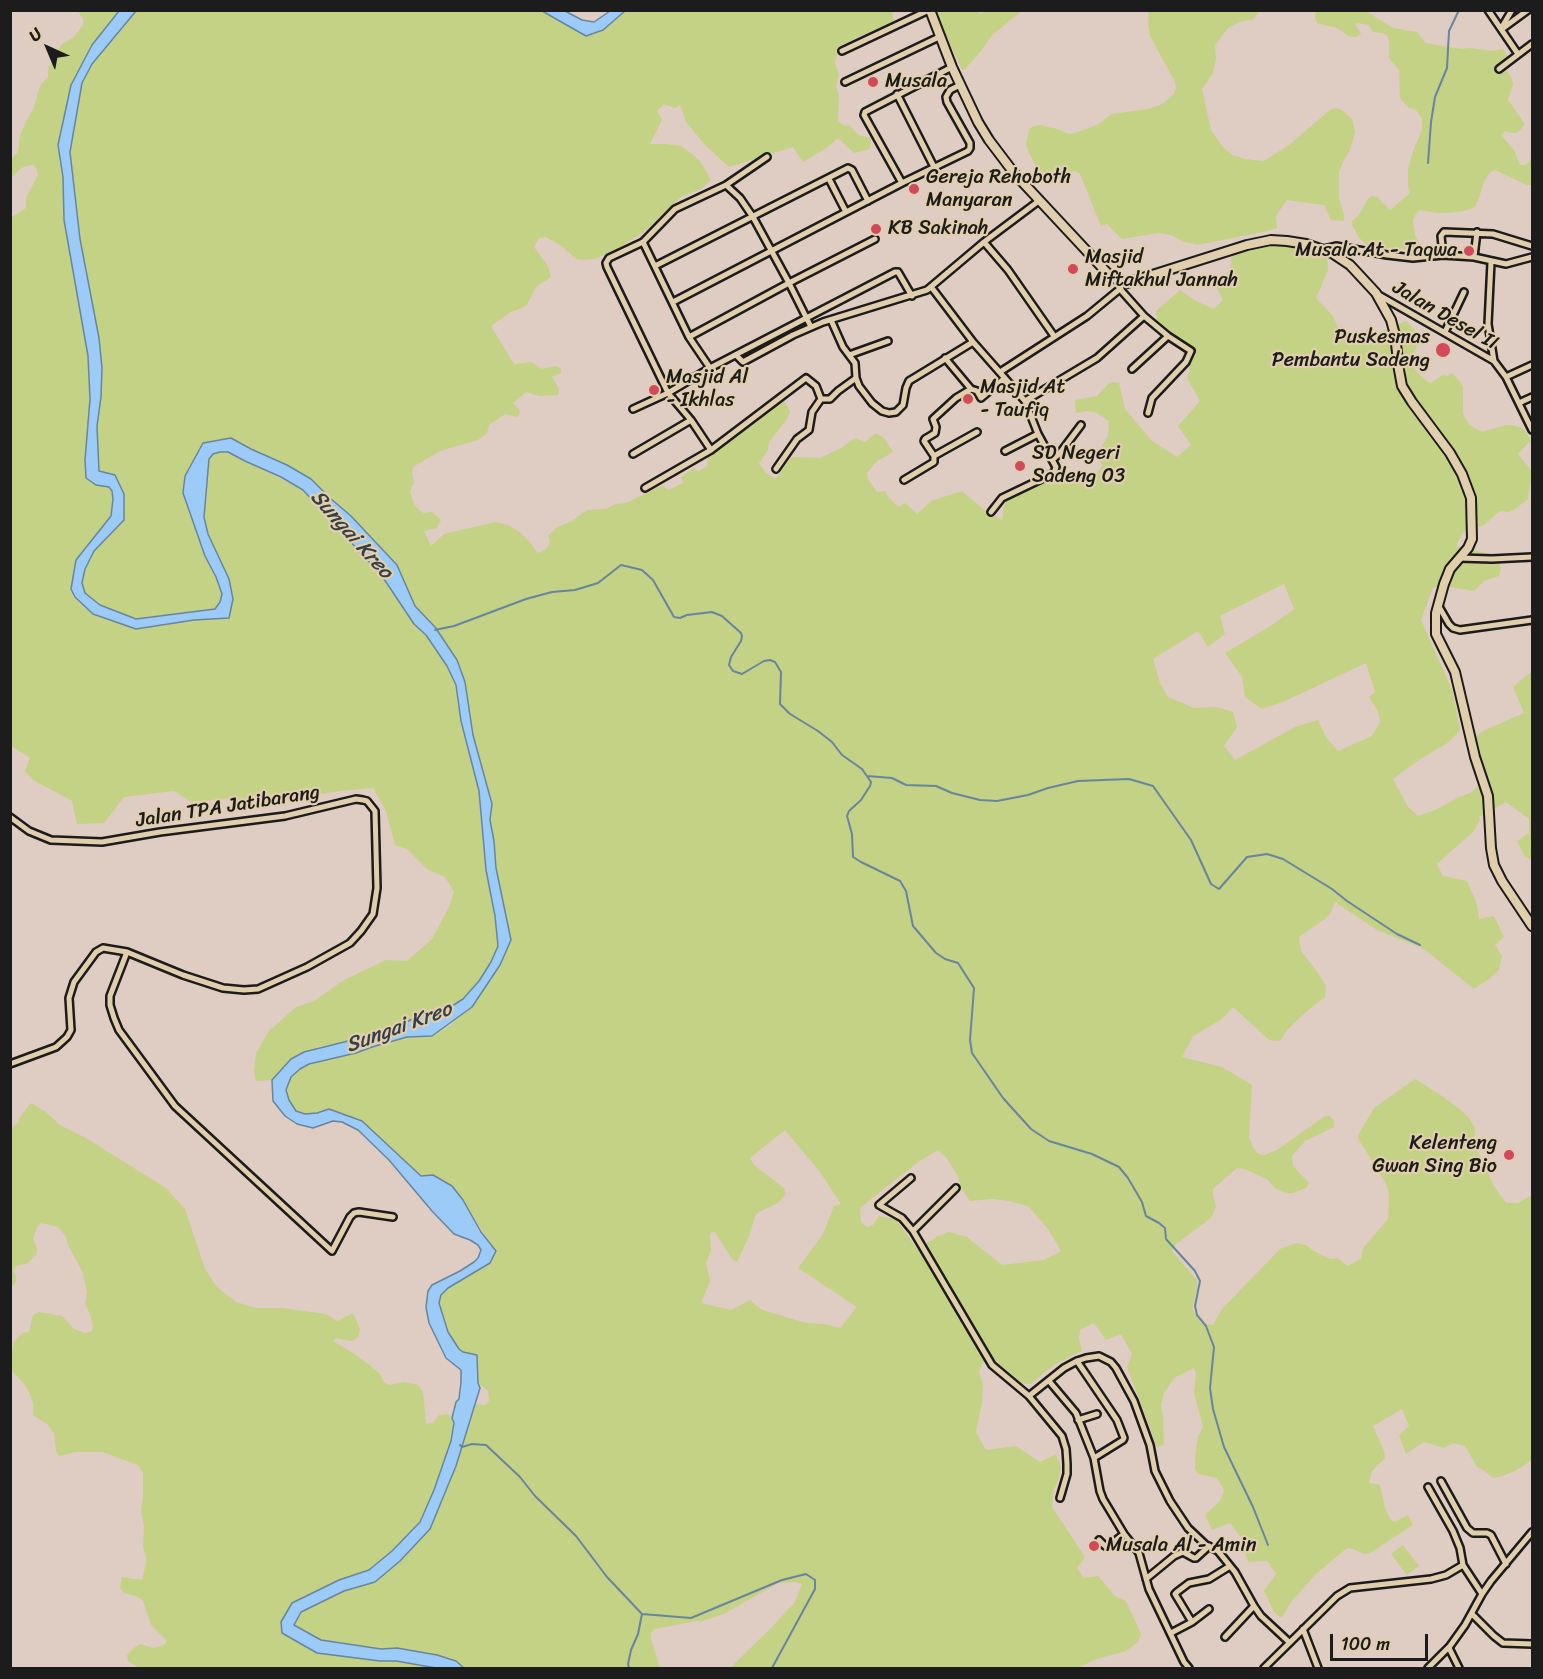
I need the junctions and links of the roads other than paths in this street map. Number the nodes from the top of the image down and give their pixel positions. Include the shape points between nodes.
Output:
1 (929, 10) edge
2 (1488, 10) edge
3 (1512, 10) edge
4 (1528, 10) edge
5 (1502, 29) junction
6 (939, 37) junction
7 (1533, 44) edge
8 (842, 51) dead end
9 (1518, 54) junction
10 (952, 67) junction
11 (1499, 69) dead end
12 (845, 82) dead end
13 (960, 85) junction
14 (897, 94) junction
15 (767, 157) dead end
16 (934, 167) junction
17 (829, 179) junction
18 (902, 183) junction
19 (726, 185) junction
20 (1040, 200) junction
21 (868, 201) junction
22 (846, 212) junction
23 (753, 217) junction
24 (1477, 232) junction
25 (875, 239) dead end
26 (643, 242) junction
27 (984, 242) junction
28 (1533, 246) edge
29 (1323, 249) junction
30 (772, 250) junction
31 (1443, 255) junction
32 (1474, 257) junction
33 (1533, 257) edge
34 (1491, 262) junction
35 (655, 266) junction
36 (789, 282) junction
37 (1123, 286) junction
38 (932, 288) junction
39 (1464, 292) dead end
40 (1376, 293) junction
41 (912, 296) junction
42 (673, 302) junction
43 (1144, 316) junction
44 (806, 318) junction
45 (831, 320) junction
46 (811, 327) junction
47 (1446, 332) junction
48 (1054, 336) junction
49 (1168, 336) junction
50 (689, 337) junction
51 (888, 341) dead end
52 (973, 342) junction
53 (736, 355) junction
54 (849, 355) junction
55 (945, 358) junction
56 (1494, 361) junction
57 (1533, 365) edge
58 (710, 368) junction
59 (1132, 369) dead end
60 (1000, 372) junction
61 (1506, 377) junction
62 (856, 378) junction
63 (1005, 378) junction
64 (971, 389) junction
65 (668, 393) junction
66 (1533, 397) edge
67 (821, 399) junction
68 (1024, 401) junction
69 (1519, 404) junction
70 (633, 409) dead end
71 (1148, 413) dead end
72 (691, 420) junction
73 (1081, 426) dead end
74 (1533, 430) edge
75 (977, 432) dead end
76 (1038, 434) junction
77 (711, 450) junction
78 (1005, 451) dead end
79 (633, 454) dead end
80 (934, 456) junction
81 (1052, 460) junction
82 (776, 470) dead end
83 (904, 480) dead end
84 (645, 488) dead end
85 (991, 512) dead end
86 (1459, 558) junction
87 (1532, 558) edge
88 (1438, 605) junction
89 (1533, 620) edge
90 (10, 817) edge
91 (1533, 926) edge
92 (127, 952) junction
93 (10, 1064) edge
94 (911, 1178) dead end
95 (956, 1188) dead end
96 (393, 1217) dead end
97 (913, 1231) junction
98 (1077, 1361) junction
99 (1049, 1381) junction
100 (1029, 1396) junction
101 (1097, 1414) dead end
102 (1078, 1420) junction
103 (1094, 1458) junction
104 (1442, 1481) dead end
105 (1428, 1487) dead end
106 (1060, 1498) dead end
107 (1467, 1528) junction
108 (1453, 1531) junction
109 (1533, 1532) edge
110 (1124, 1534) junction
111 (1099, 1539) dead end
112 (1209, 1546) junction
113 (1506, 1564) junction
114 (1463, 1565) junction
115 (1230, 1566) junction
116 (1146, 1580) junction
117 (1482, 1594) junction
118 (1254, 1606) junction
119 (1209, 1609) dead end
120 (1472, 1614) junction
121 (1192, 1622) junction
122 (1303, 1629) junction
123 (1171, 1633) junction
124 (1225, 1637) dead end
125 (1289, 1642) junction
126 (1533, 1644) edge
127 (1449, 1648) junction
128 (1189, 1668) edge
129 (1263, 1668) edge
130 (1318, 1668) edge
131 (1428, 1668) edge
132 (1459, 1668) edge

1 - 6 main road
1 - 8 street
2 - 5 street
3 - 5 street
4 - 5 street
5 - 9 street
6 - 10 main road
6 - 12 street
7 - 9 street
9 - 11 street
10 - 13 main road
10 - 14 street
13 - 16 street via 946,97 970,148
13 - 20 main road via 989,140
14 - 16 street
14 - 18 street via 864,115
15 - 19 street
16 - 18 street
17 - 21 street via 850,168
17 - 22 street
17 - 23 street
18 - 21 street
19 - 23 street
19 - 26 street via 675,209
20 - 27 street
20 - 37 main road
21 - 22 street
22 - 30 street
23 - 30 street
23 - 35 street
24 - 28 street
24 - 31 street via 1444,232
24 - 32 street
25 - 36 street
26 - 35 street
26 - 65 street via 606,262
27 - 38 street
27 - 48 street
29 - 31 street via 1336,246 1413,258
29 - 37 main road via 1287,241 1258,242
29 - 40 main road via 1350,265
30 - 36 street
30 - 42 street
31 - 32 street
32 - 34 street
33 - 34 street via 1506,264
34 - 56 street via 1488,324
35 - 42 street
36 - 44 street
36 - 50 street
37 - 43 street
37 - 48 street
38 - 41 street
38 - 52 street
39 - 47 street
40 - 47 street, Jalan Desel II
40 - 86 main road via 1391,320 1402,386 1450,453 1471,498 1472,539
41 - 44 street via 896,271
41 - 45 street
42 - 50 street
43 - 49 street
43 - 68 street via 1097,358
44 - 46 street
44 - 53 street
45 - 46 street
45 - 54 street
46 - 53 street via 742,362
47 - 56 street, Jalan Desel II
48 - 60 street
49 - 59 street
49 - 71 street via 1191,349 1191,353 1152,398
50 - 58 street
51 - 54 street
52 - 55 street
52 - 60 street
53 - 58 street
54 - 62 street via 855,363
55 - 62 street via 909,381 903,405 896,412 882,411 872,403
55 - 64 street
56 - 61 street, Jalan Desel II
57 - 61 street
58 - 65 street
60 - 63 street
61 - 69 street, Jalan Desel II
62 - 67 street via 830,399
63 - 64 street via 981,398
63 - 68 street
64 - 80 street via 933,419 936,431 924,441
65 - 70 street
65 - 72 street
66 - 69 street
67 - 77 street via 816,386 806,378
67 - 82 street via 812,412 808,430
68 - 76 street
69 - 74 street, Jalan Desel II
72 - 77 street
72 - 79 street
73 - 81 street
75 - 80 street
76 - 78 street
76 - 81 street
77 - 84 street
80 - 83 street via 934,462
81 - 85 street via 1054,473 1002,498
86 - 87 street
86 - 88 main road via 1450,569
88 - 89 street via 1449,624 1460,630
88 - 91 main road via 1436,634 1455,672 1488,796 1494,865
90 - 92 street, Jalan TPA Jatibarang via 51,840 102,842 285,816 356,799 368,801 375,811 377,888 373,914 350,944 258,989 244,990 183,975
92 - 93 street via 103,948 96,952 74,982 67,1037 56,1047
92 - 96 street via 110,996 114,1018 175,1106 332,1251 354,1213
94 - 97 street via 879,1205 902,1218
95 - 97 street
97 - 100 street via 992,1365
98 - 99 street
98 - 103 street via 1124,1437
98 - 112 street via 1099,1356 1116,1368 1134,1401 1155,1471 1170,1501 1188,1528
99 - 100 street
99 - 102 street
100 - 106 street via 1062,1436 1066,1449 1067,1474
101 - 102 street
102 - 103 street
103 - 110 street via 1100,1491
104 - 107 street
105 - 108 street
107 - 108 street
107 - 113 street via 1473,1533 1491,1535
108 - 114 street
109 - 113 street
110 - 111 street via 1110,1545 1105,1546
110 - 116 street via 1139,1553
112 - 115 street
112 - 116 street via 1196,1558 1183,1552 1174,1556
113 - 117 street
114 - 117 street
114 - 122 street via 1431,1579 1350,1588
115 - 118 street
115 - 121 street via 1209,1579 1189,1583 1175,1594
116 - 123 street
117 - 120 street
118 - 124 street
118 - 125 street
119 - 121 street
120 - 126 street via 1503,1643
120 - 127 street
121 - 123 street
122 - 125 street
122 - 130 street
123 - 128 street
125 - 129 street
127 - 131 street
127 - 132 street

